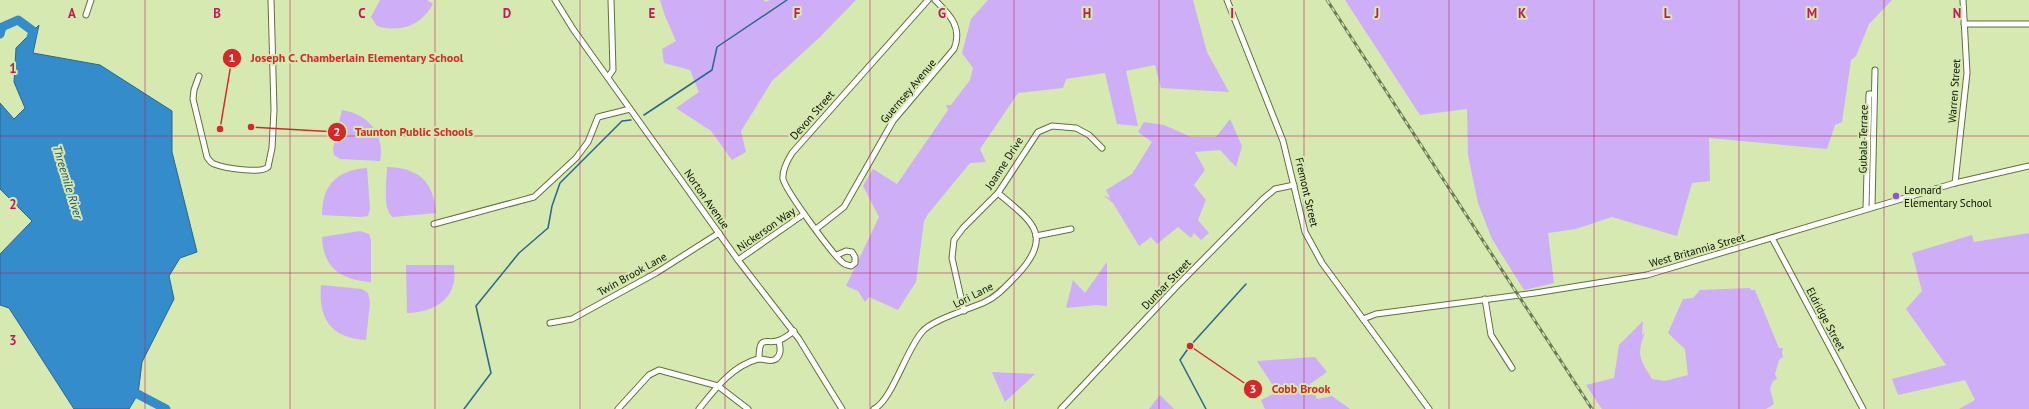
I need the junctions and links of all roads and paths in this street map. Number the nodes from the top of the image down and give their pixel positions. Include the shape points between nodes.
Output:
1 (90, 0) edge
2 (272, 0) edge
3 (555, 0) edge
4 (611, 0) edge
5 (928, 0) edge
6 (935, 0) edge
7 (1227, 0) edge
8 (1963, 0) edge
9 (86, 15) dead end
10 (1964, 24) junction
11 (2029, 24) edge
12 (1875, 70) dead end
13 (199, 76) dead end
14 (608, 77) junction
15 (1874, 94) junction
16 (630, 109) junction
17 (1102, 148) dead end
18 (2029, 166) edge
19 (1955, 182) junction
20 (1294, 185) junction
21 (998, 193) junction
22 (1869, 208) junction
23 (804, 214) junction
24 (434, 224) dead end
25 (1071, 229) dead end
26 (816, 230) junction
27 (719, 233) junction
28 (1036, 236) junction
29 (1772, 238) junction
30 (837, 256) dead end
31 (738, 260) junction
32 (1485, 299) junction
33 (964, 311) junction
34 (1363, 319) junction
35 (550, 323) dead end
36 (794, 331) junction
37 (779, 341) junction
38 (759, 359) junction
39 (1512, 368) dead end
40 (718, 386) junction
41 (618, 409) edge
42 (699, 409) edge
43 (748, 409) edge
44 (842, 409) edge
45 (874, 409) edge
46 (1061, 409) edge
47 (1429, 409) edge
48 (1863, 409) edge

1 - 9 street
2 - 13 street via 274,127 268,167 257,171 232,167 214,164 207,157 193,99
3 - 14 street, Norton Avenue
4 - 14 street via 613,70
5 - 23 street, Devon Street via 790,157 784,168 784,180
6 - 26 street, Guernsey Avenue via 955,23 957,37 954,49 893,121 844,207
7 - 20 street, Fremont Street via 1283,141
8 - 10 street, Warren Street
10 - 11 street
10 - 19 street, Warren Street via 1967,79
12 - 15 street, Gubala Terrace
14 - 16 street, Norton Avenue
15 - 22 street, Gubala Terrace
15 - 22 street, Gubala Terrace via 1869,94
16 - 24 street via 598,117 588,142 576,158 534,197
16 - 27 street, Norton Avenue
17 - 21 street, Joanne Drive via 1089,135 1076,128 1056,126 1041,129 1032,138
18 - 19 street, West Britannia Street
19 - 22 street, West Britannia Street
20 - 34 street, Fremont Street via 1302,221 1311,245
20 - 46 street, Dunbar Street via 1278,188 1267,196 1175,288
21 - 28 street via 1026,217 1034,227
21 - 33 street, Joanne Drive via 958,234 952,244 952,258
22 - 29 street, West Britannia Street
23 - 26 street, Devon Street
23 - 31 street, Nickerson Way
25 - 28 street
26 - 30 street, Devon Street
27 - 31 street, Norton Avenue
27 - 35 street, Twin Brook Lane via 656,273 572,319
28 - 33 street, Lori Lane via 1031,259 1004,289 993,298
29 - 32 street, West Britannia Street via 1643,276
29 - 48 street, Eldridge Street
31 - 36 street, Norton Avenue
32 - 34 street, West Britannia Street via 1376,314
32 - 39 street via 1491,335
33 - 45 street, Lori Lane via 922,332 883,402
34 - 47 street, Fremont Street
36 - 37 street
36 - 44 street, Norton Avenue
37 - 38 street via 767,340 763,343 759,350
37 - 38 street via 778,357 771,361
38 - 40 street via 731,373
40 - 41 street via 660,370 651,374
40 - 42 street
40 - 43 street

